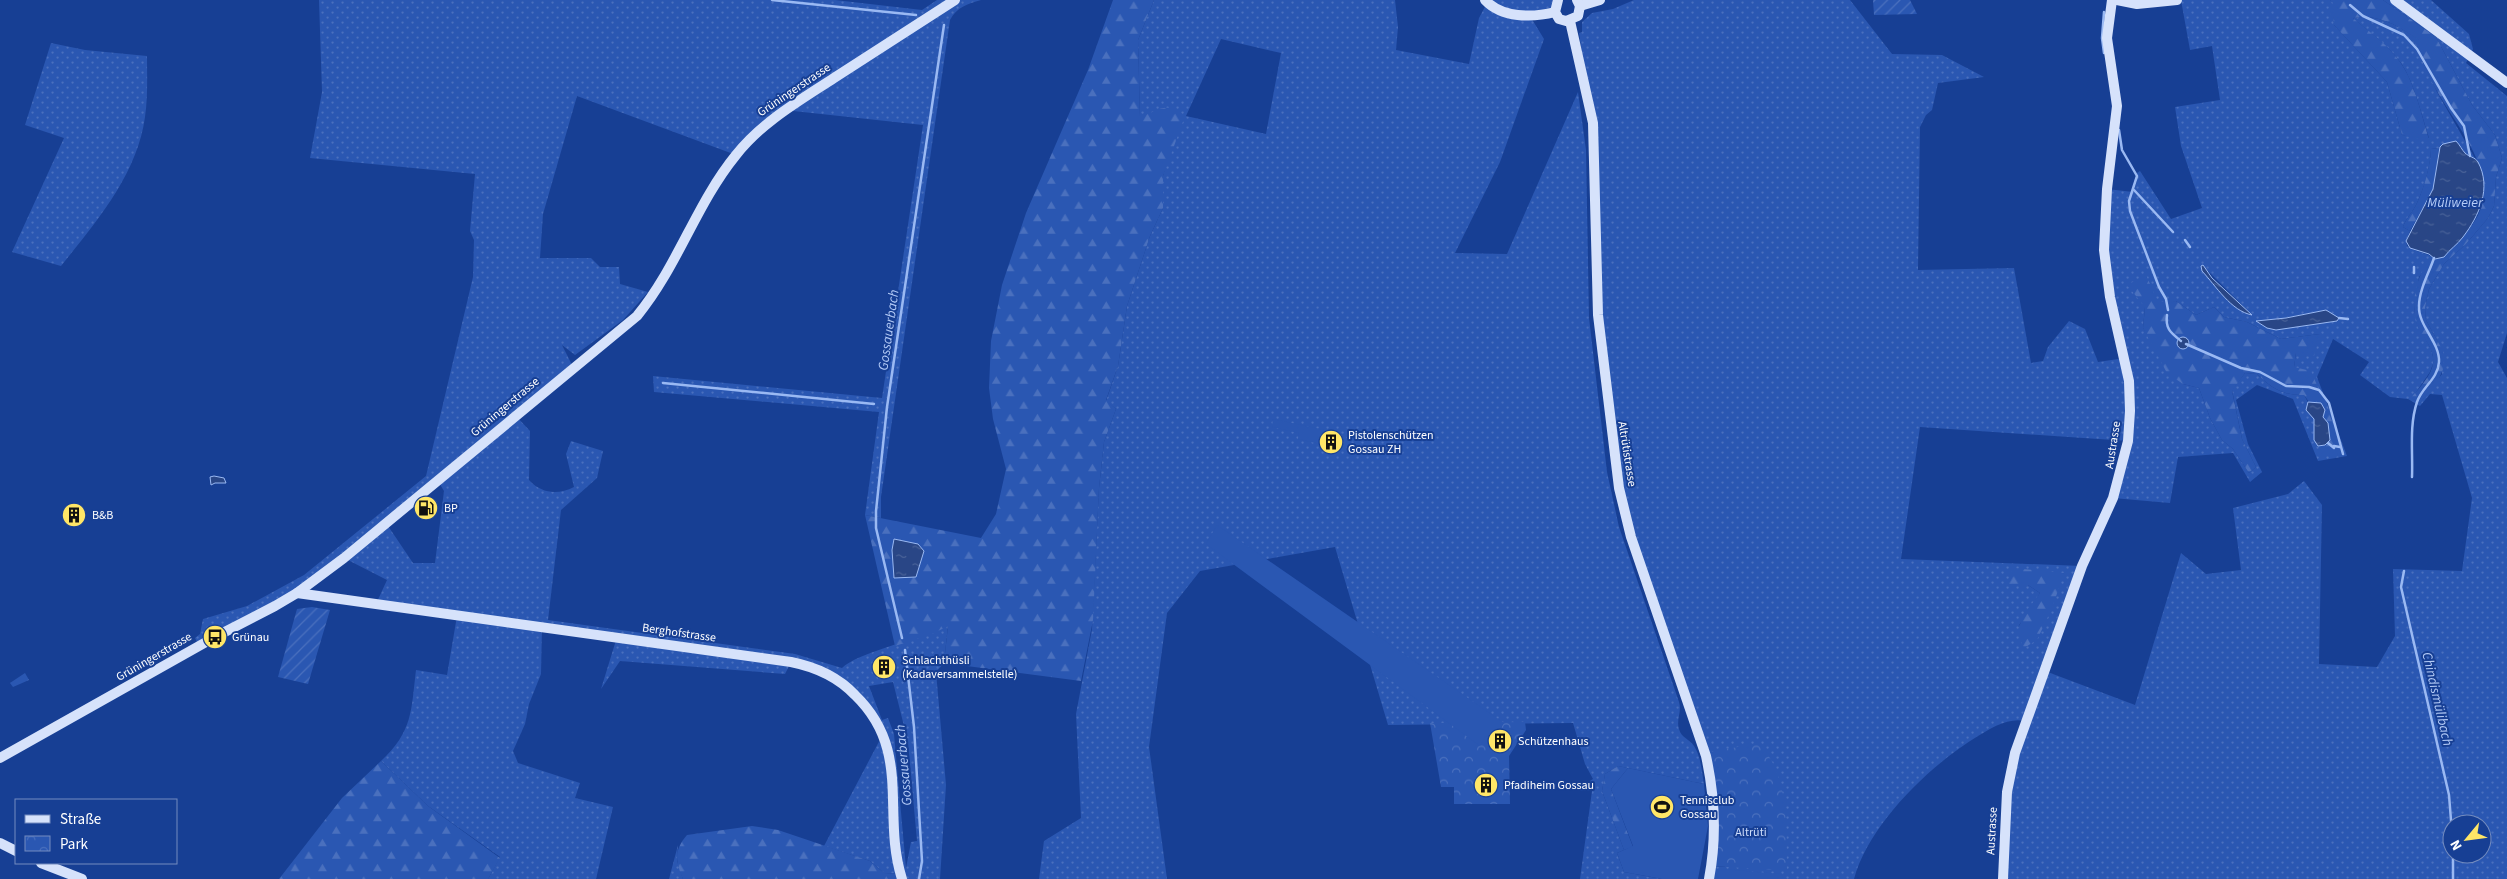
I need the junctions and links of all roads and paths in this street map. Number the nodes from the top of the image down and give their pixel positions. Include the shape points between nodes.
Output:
1 (955, 0) edge
2 (1485, 0) edge
3 (1558, 0) edge
4 (1600, 0) edge
5 (2112, 0) edge
6 (2117, 0) edge
7 (2178, 0) edge
8 (2395, 0) edge
9 (1579, 3) edge
10 (1555, 12) junction
11 (1570, 21) junction
12 (2507, 83) edge
13 (297, 593) junction
14 (0, 758) edge
15 (0, 843) edge
16 (15, 850) edge
17 (44, 864) edge
18 (82, 879) edge
19 (902, 879) edge
20 (1709, 879) edge
21 (2003, 879) edge

1 - 13 street, Grüningerstrasse via 792,105 757,132 715,186 672,267 637,316 344,558
2 - 10 street via 1496,9 1513,14
3 - 10 street
4 - 9 street
5 - 21 street, Austrasse via 2107,34 2117,106 2104,250 2113,312 2129,381 2128,440 2114,498 2082,566 2012,763 2007,792
6 - 7 street via 2144,4
8 - 12 street
9 - 11 street via 1578,16
10 - 11 street via 1562,21
11 - 20 street, Altrütistrasse via 1593,123 1598,315 1619,488 1631,537 1706,756 1713,787 1715,820
13 - 14 street, Grüningerstrasse
13 - 19 street, Berghofstrasse via 792,662 826,673 862,702 883,734 892,774 896,847
15 - 16 street
17 - 18 street

